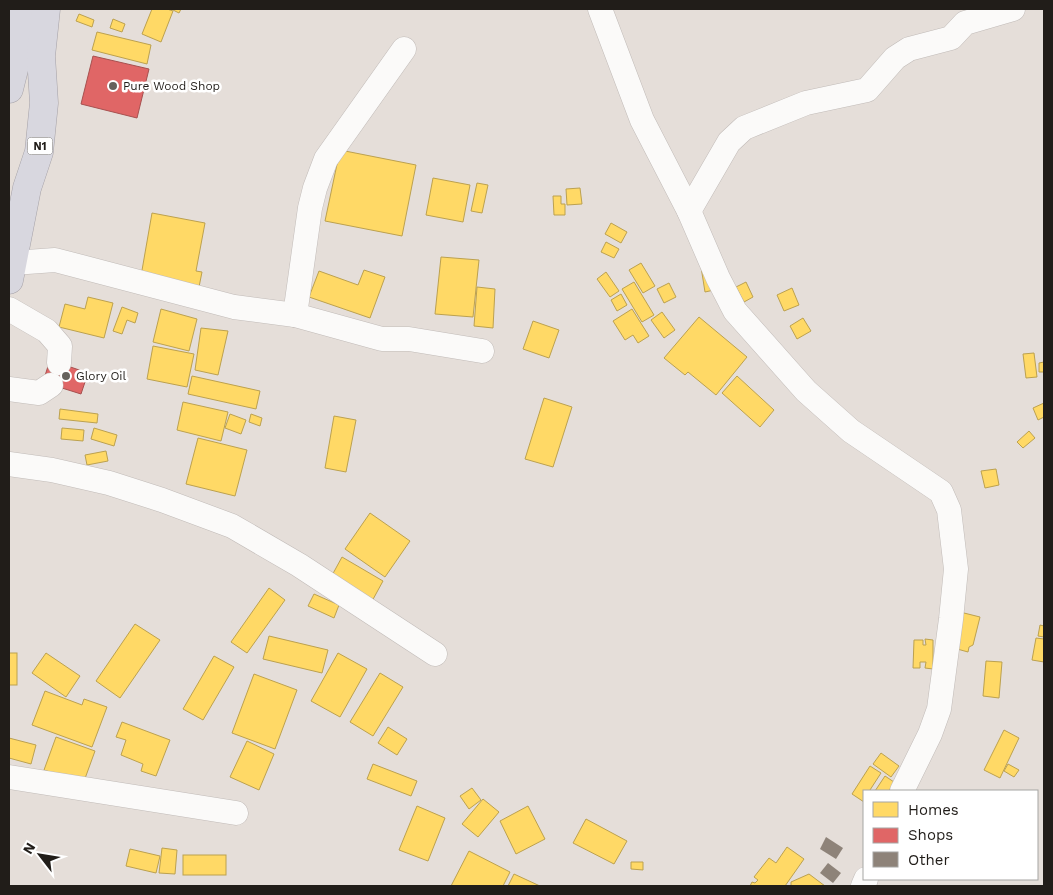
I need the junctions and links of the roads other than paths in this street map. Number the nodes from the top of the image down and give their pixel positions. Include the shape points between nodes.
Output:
1 (23, 9) edge
2 (46, 9) edge
3 (600, 9) edge
4 (1013, 9) edge
5 (404, 49) dead end
6 (9, 89) edge
7 (689, 211) junction
8 (11, 272) edge
9 (9, 309) edge
10 (295, 315) junction
11 (482, 351) dead end
12 (9, 389) edge
13 (9, 464) edge
14 (435, 654) dead end
15 (9, 776) edge
16 (902, 790) edge
17 (236, 813) dead end

1 - 6 highway
2 - 8 highway, N1 via 41,56 44,103 39,152 27,188
3 - 7 street via 642,120
4 - 7 street via 965,23 951,38 909,49 895,58 867,90 806,103 744,128 729,142
5 - 10 street via 326,159 310,208
7 - 16 street via 735,311 806,391 852,430 941,492 949,510 956,569 939,709
8 - 10 street via 55,260 234,307
9 - 12 street via 47,331 60,346 55,374 39,393
10 - 11 street via 382,339 410,339
13 - 14 street via 109,483 232,526 299,565
15 - 17 street

